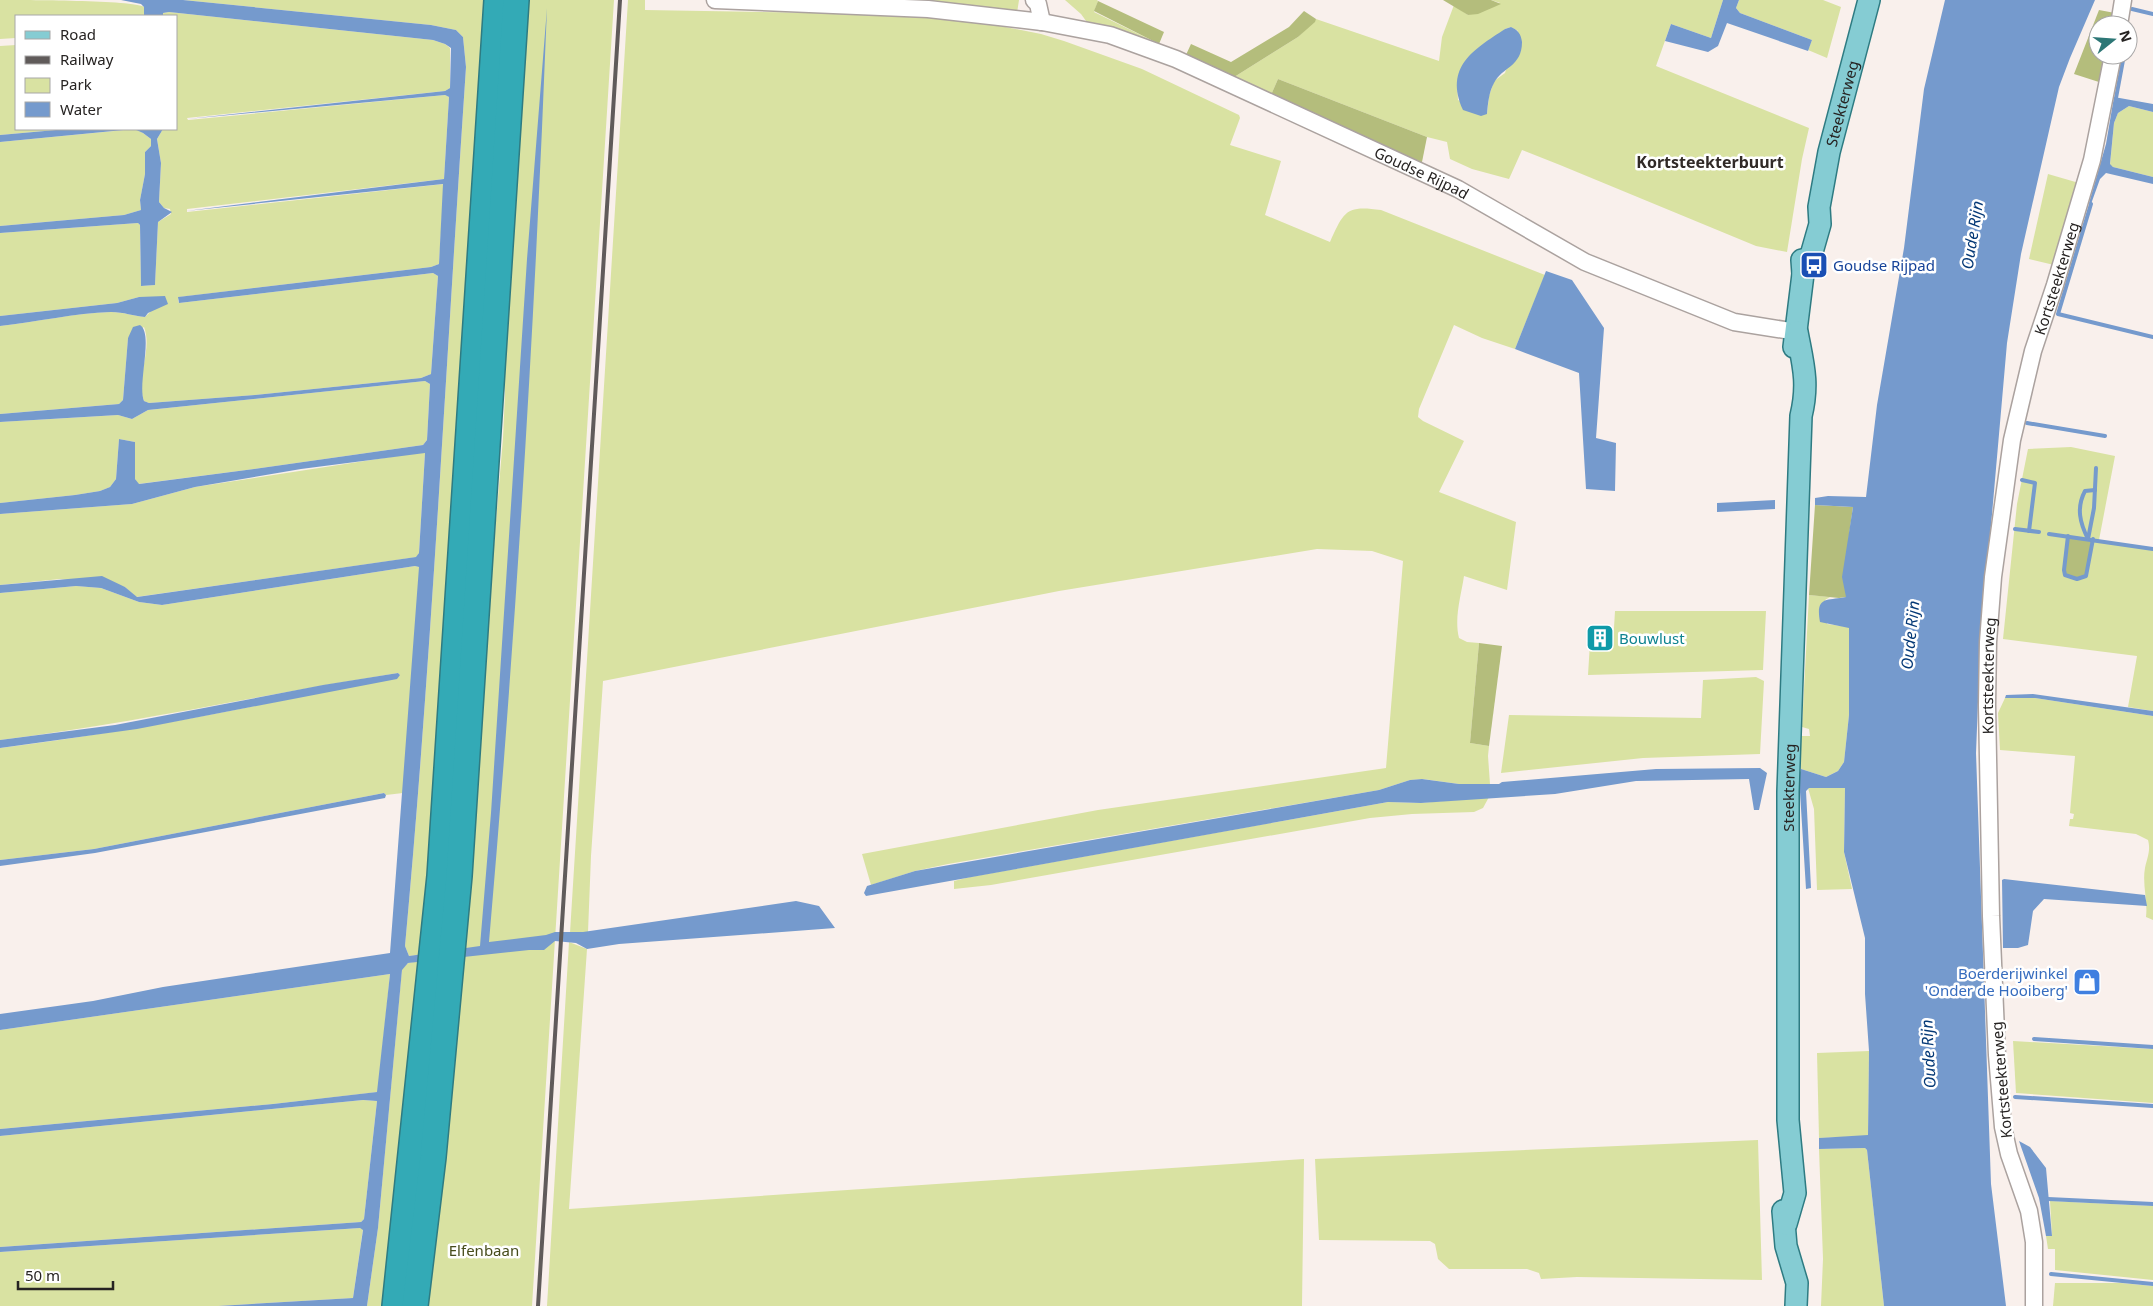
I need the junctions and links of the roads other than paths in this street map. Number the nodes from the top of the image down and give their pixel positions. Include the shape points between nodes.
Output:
1 (496, 0) edge
2 (516, 0) edge
3 (715, 0) edge
4 (1034, 0) edge
5 (1869, 0) edge
6 (2123, 0) edge
7 (2121, 15) edge
8 (1042, 22) junction
9 (2111, 65) edge
10 (1797, 332) junction
11 (444, 940) junction
12 (441, 973) junction
13 (1786, 1246) junction
14 (395, 1306) edge
15 (415, 1306) edge
16 (1790, 1306) edge
17 (1796, 1306) edge
18 (2034, 1306) edge

1 - 11 highway via 467,473
2 - 11 highway via 486,482
3 - 8 street, Goudse Rijpad via 928,9
4 - 8 street
5 - 10 main road, Steekterweg via 1829,152 1819,207 1820,224 1803,274
6 - 7 street
8 - 10 street, Goudse Rijpad via 1110,35 1176,59 1458,189 1585,262 1734,322
9 - 18 street, Kortsteekterweg via 2092,160 2032,351 2012,440 1993,577 1988,642 1990,916 1997,1055 2004,1128 2029,1211 2034,1242
10 - 13 main road, Steekterweg via 1793,376 1801,416 1788,792 1788,1120 1796,1193 1786,1224
11 - 12 highway
12 - 14 highway
12 - 15 highway via 433,1157
13 - 16 main road, Steekterweg via 1784,1286
13 - 17 main road, Steekterweg via 1797,1283

